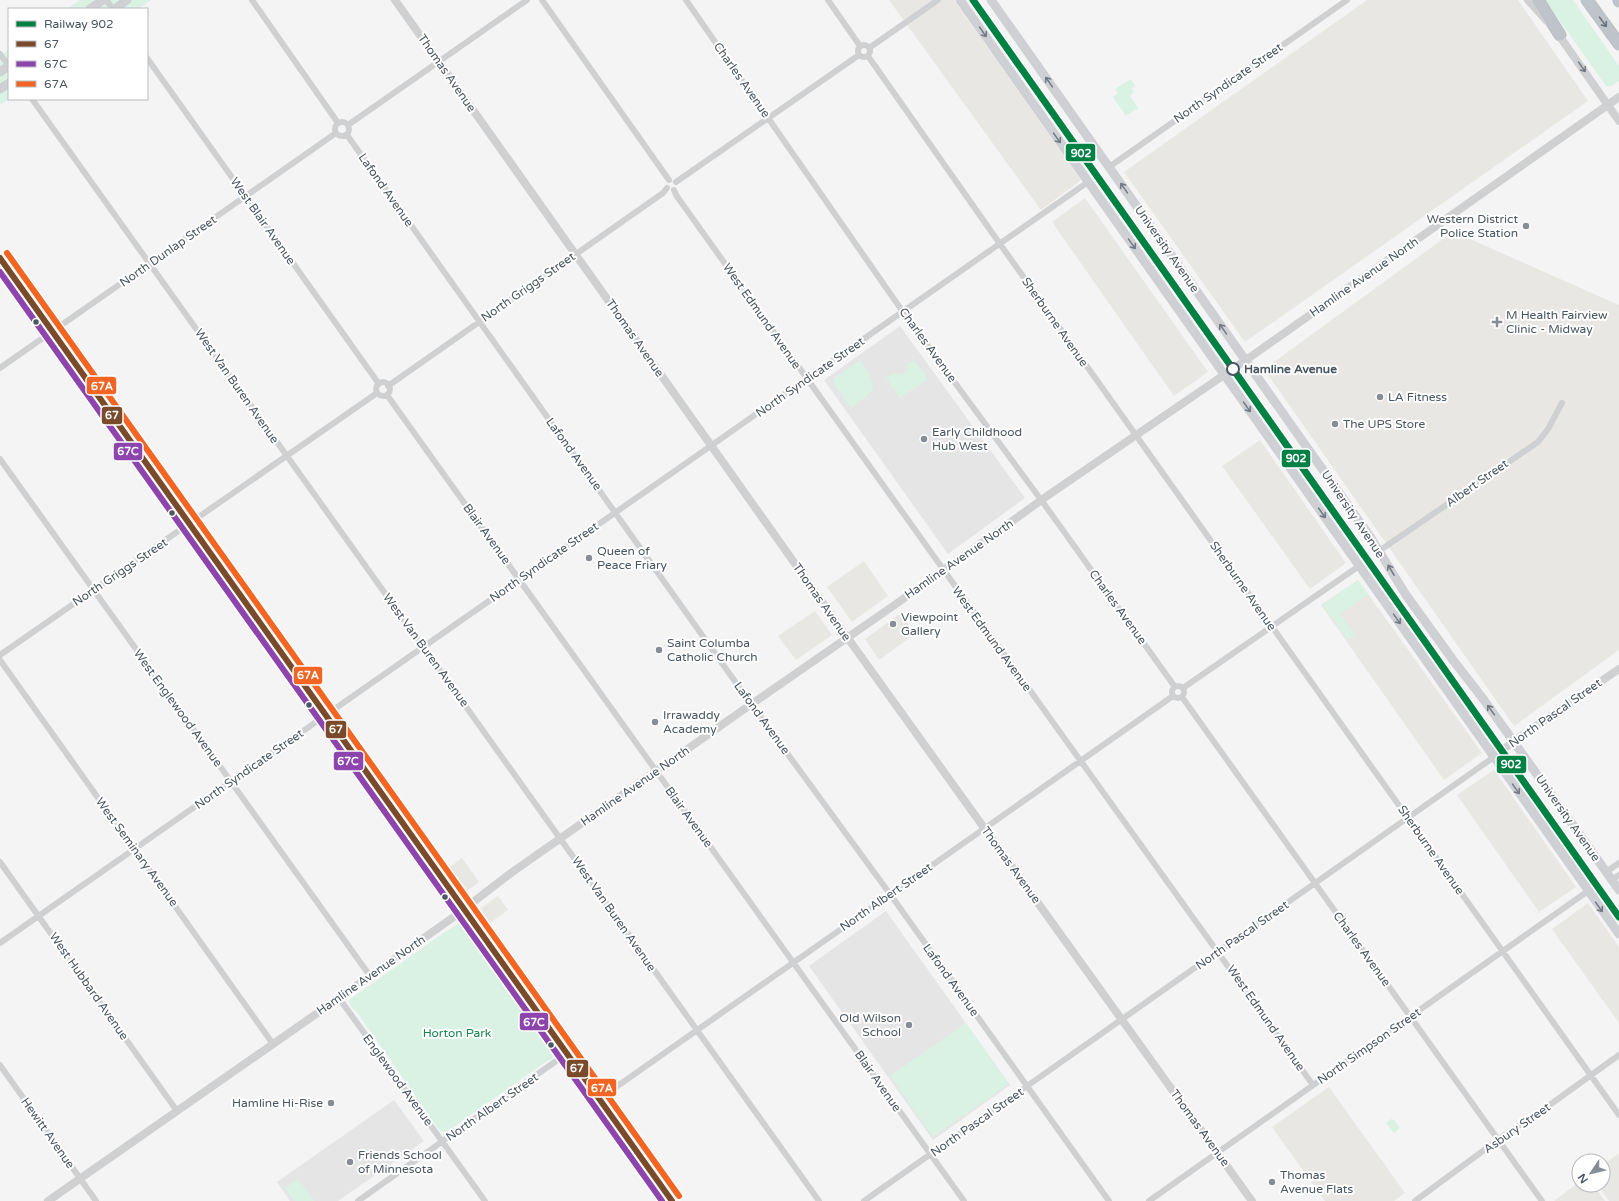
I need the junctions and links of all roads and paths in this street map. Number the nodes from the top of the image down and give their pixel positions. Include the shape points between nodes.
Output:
1 (103, 0) edge
2 (106, 0) edge
3 (128, 0) edge
4 (252, 0) edge
5 (395, 0) edge
6 (527, 0) edge
7 (542, 0) edge
8 (686, 0) edge
9 (828, 0) edge
10 (938, 0) edge
11 (960, 0) edge
12 (991, 0) edge
13 (1333, 0) edge
14 (1347, 0) edge
15 (1528, 0) edge
16 (1538, 0) edge
17 (1587, 0) edge
18 (1338, 6) junction
19 (91, 8) edge
20 (113, 8) edge
21 (116, 8) edge
22 (1560, 35) junction
23 (1619, 44) edge
24 (860, 46) junction
25 (869, 48) junction
26 (0, 54) edge
27 (859, 55) junction
28 (868, 56) junction
29 (148, 59) edge
30 (439, 61) junction
31 (8, 65) edge
32 (1619, 97) edge
33 (33, 100) edge
34 (1608, 105) junction
35 (768, 118) junction
36 (1619, 121) edge
37 (338, 123) junction
38 (348, 125) junction
39 (336, 133) junction
40 (347, 135) junction
41 (1109, 167) junction
42 (669, 180) junction
43 (676, 182) junction
44 (1088, 182) junction
45 (667, 188) junction
46 (674, 190) junction
47 (246, 196) junction
48 (1000, 244) junction
49 (575, 254) junction
50 (0, 258) edge
51 (150, 264) junction
52 (903, 312) junction
53 (479, 321) junction
54 (53, 332) junction
55 (1246, 360) junction
56 (0, 368) edge
57 (1224, 375) junction
58 (807, 379) junction
59 (379, 384) junction
60 (388, 386) junction
61 (377, 393) junction
62 (387, 395) junction
63 (1562, 403) dead end
64 (1136, 436) junction
65 (712, 446) junction
66 (286, 456) junction
67 (0, 459) edge
68 (1042, 501) junction
69 (616, 513) junction
70 (190, 524) junction
71 (1379, 551) junction
72 (1359, 566) junction
73 (944, 570) junction
74 (520, 580) junction
75 (93, 590) junction
76 (1272, 628) junction
77 (847, 638) junction
78 (423, 647) junction
79 (0, 655) edge
80 (0, 660) edge
81 (1619, 669) edge
82 (1175, 687) junction
83 (1183, 688) junction
84 (1173, 696) junction
85 (1182, 697) junction
86 (751, 704) junction
87 (327, 715) junction
88 (1514, 742) junction
89 (1494, 757) junction
90 (1081, 762) junction
91 (656, 771) junction
92 (231, 782) junction
93 (1409, 818) junction
94 (985, 828) junction
95 (560, 839) junction
96 (135, 849) junction
97 (0, 862) edge
98 (1619, 863) edge
99 (1606, 872) junction
100 (1616, 878) edge
101 (1315, 884) junction
102 (1619, 890) edge
103 (1588, 891) junction
104 (890, 894) junction
105 (464, 908) junction
106 (39, 916) junction
107 (1619, 934) edge
108 (0, 943) edge
109 (1218, 952) junction
110 (1503, 952) junction
111 (793, 962) junction
112 (370, 976) junction
113 (339, 998) junction
114 (1411, 1017) junction
115 (1122, 1020) junction
116 (696, 1030) junction
117 (273, 1044) junction
118 (566, 1054) junction
119 (1619, 1055) edge
120 (0, 1065) edge
121 (1591, 1075) junction
122 (1313, 1085) junction
123 (1028, 1087) junction
124 (599, 1099) junction
125 (177, 1111) junction
126 (1619, 1115) edge
127 (1498, 1140) junction
128 (442, 1142) junction
129 (1217, 1152) junction
130 (930, 1154) junction
131 (80, 1178) junction
132 (670, 1198) edge
133 (48, 1201) edge
134 (96, 1201) edge
135 (358, 1201) edge
136 (485, 1201) edge
137 (661, 1201) edge
138 (820, 1201) edge
139 (864, 1201) edge
140 (964, 1201) edge
141 (1109, 1201) edge
142 (1149, 1201) edge
143 (1252, 1201) edge
144 (1415, 1201) edge
145 (1542, 1201) edge

1 - 19 main road
2 - 20 street
3 - 21 main road
4 - 37 street
5 - 30 street, Thomas Avenue
6 - 30 street
7 - 42 street
8 - 35 street, Charles Avenue
9 - 24 street
10 - 25 street
11 -> 44 main road, University Avenue
41 -> 12 main road, University Avenue
13 - 18 street
14 - 18 street, North Syndicate Street
15 - 22 street
16 - 22 highway
17 -> 23 highway
18 - 41 street, North Syndicate Street
22 -> 34 street
24 - 25 street via 865,45
24 - 27 street
25 - 28 street
26 - 31 street
27 - 28 street
27 - 35 street
28 - 48 street, Sherburne Avenue
29 - 47 street, West Blair Avenue
30 - 38 street
30 - 49 street, Thomas Avenue
32 - 34 street, Hamline Avenue North
33 - 51 street, West Van Buren Avenue
34 - 36 street
34 - 55 street, Hamline Avenue North
35 - 43 street
35 - 52 street, Charles Avenue
37 - 38 street via 344,122
37 - 39 street
38 - 40 street via 350,130
39 - 40 street via 341,136
39 - 47 street, North Dunlap Street
40 - 53 street, Lafond Avenue
55 -> 41 main road, University Avenue
42 - 43 street
42 - 45 street
43 - 46 street via 677,187
44 - 48 street, North Syndicate Street
44 -> 57 main road, University Avenue
45 - 46 street
45 - 49 street, North Griggs Street
46 - 58 street, West Edmund Avenue
47 - 51 street, North Dunlap Street
47 - 59 street, West Blair Avenue
48 - 52 street, North Syndicate Street
48 - 64 street, Sherburne Avenue
49 - 53 street, North Griggs Street
49 - 65 street, Thomas Avenue
50 - 54 street
51 - 54 street, North Dunlap Street
51 - 66 street, West Van Buren Avenue
52 - 58 street, North Syndicate Street
52 - 68 street, Charles Avenue
53 - 60 street, North Griggs Street
53 - 69 street, Lafond Avenue
54 - 56 street, North Dunlap Street
54 - 70 street
55 - 57 street, Hamline Avenue North
55 - 71 main road, University Avenue
57 - 64 street, Hamline Avenue North
57 -> 72 main road, University Avenue
58 - 65 street, North Syndicate Street
58 - 73 street, West Edmund Avenue
59 - 60 street
59 - 61 street
60 - 62 street
61 - 62 street via 381,396
61 - 66 street, North Griggs Street
62 - 74 street, Blair Avenue
63 - 71 street, Albert Street via 1538,442
64 - 68 street, Hamline Avenue North
64 - 76 street, Sherburne Avenue
65 - 69 street, North Syndicate Street
65 - 77 street, Thomas Avenue
66 - 70 street, North Griggs Street
66 - 78 street, West Van Buren Avenue
67 - 75 street, West Englewood Avenue
68 - 73 street, Hamline Avenue North
68 - 82 street, Charles Avenue
69 - 74 street, North Syndicate Street
69 - 86 street, Lafond Avenue
70 - 75 street, North Griggs Street
70 - 87 street
88 -> 71 main road, University Avenue via 1406,595
72 - 76 street
72 -> 89 main road, University Avenue
73 - 77 street, Hamline Avenue North
73 - 90 street, West Edmund Avenue
74 - 78 street, North Syndicate Street
74 - 91 street, Blair Avenue
75 - 79 street, North Griggs Street
75 - 92 street, West Englewood Avenue
76 - 83 street
76 - 93 street, Sherburne Avenue
77 - 86 street, Hamline Avenue North
77 - 94 street, Thomas Avenue
78 - 87 street, North Syndicate Street
78 - 95 street, West Van Buren Avenue
80 - 96 street, West Seminary Avenue
81 - 88 street, North Pascal Street
82 - 83 street
82 - 84 street via 1172,691
83 - 85 street
84 - 85 street
84 - 90 street, North Albert Street
85 - 101 street, Charles Avenue
86 - 91 street, Hamline Avenue North
86 - 104 street, Lafond Avenue
87 - 92 street, North Syndicate Street
87 - 105 street
88 - 89 street, North Pascal Street
88 - 99 main road, University Avenue
89 - 93 street, North Pascal Street
89 -> 103 main road, University Avenue
90 - 94 street, North Albert Street
90 - 109 street, West Edmund Avenue
91 - 95 street, Hamline Avenue North
91 - 111 street, Blair Avenue
92 - 96 street, North Syndicate Street
92 - 112 street, West Englewood Avenue
93 - 101 street, North Pascal Street
93 - 110 street, Sherburne Avenue
94 - 104 street, North Albert Street
94 - 115 street, Thomas Avenue
95 - 105 street, Hamline Avenue North
95 - 116 street, West Van Buren Avenue
96 - 106 street, North Syndicate Street
96 - 117 street, West Seminary Avenue
97 - 106 street, West Hubbard Avenue
98 - 99 street
99 - 100 main road, University Avenue
100 - 102 main road, University Avenue
101 - 109 street, North Pascal Street
101 - 114 street, Charles Avenue
103 -> 107 main road, University Avenue
103 - 110 street, North Simpson Street
104 - 111 street, North Albert Street
104 - 123 street, Lafond Avenue
105 - 112 street, Hamline Avenue North
105 - 118 street
106 - 108 street, North Syndicate Street
106 - 125 street, West Hubbard Avenue
109 - 115 street, North Pascal Street
109 - 122 street, West Edmund Avenue
110 - 114 street, North Simpson Street
110 - 121 street, Sherburne Avenue
111 - 116 street, North Albert Street
111 - 130 street, Blair Avenue
112 - 113 street, Hamline Avenue North
113 - 117 street, Hamline Avenue North
113 - 128 street, Englewood Avenue
114 - 122 street, North Simpson Street
114 - 127 street, Charles Avenue
115 - 123 street, North Pascal Street
115 - 129 street, Thomas Avenue
116 - 124 street, North Albert Street
116 - 138 street, West Van Buren Avenue
117 - 125 street, Hamline Avenue North
118 - 124 street
118 - 128 street, North Albert Street
119 - 121 street, Asbury Street
120 - 131 street, Hewitt Avenue
121 - 126 street, Sherburne Avenue
121 - 127 street, Asbury Street
122 - 129 street, North Simpson Street
123 - 130 street, North Pascal Street
123 - 141 street, Lafond Avenue
124 - 132 street
125 - 131 street, Hamline Avenue North
127 - 144 street, Asbury Street
127 - 145 street, Charles Avenue
128 - 135 street, North Albert Street
128 - 136 street, Englewood Avenue
129 - 142 street, North Simpson Street
129 - 143 street, Thomas Avenue
130 - 139 street, North Pascal Street
130 - 140 street, Blair Avenue
131 - 133 street, Hamline Avenue North
131 - 134 street, Hewitt Avenue
132 - 137 street

